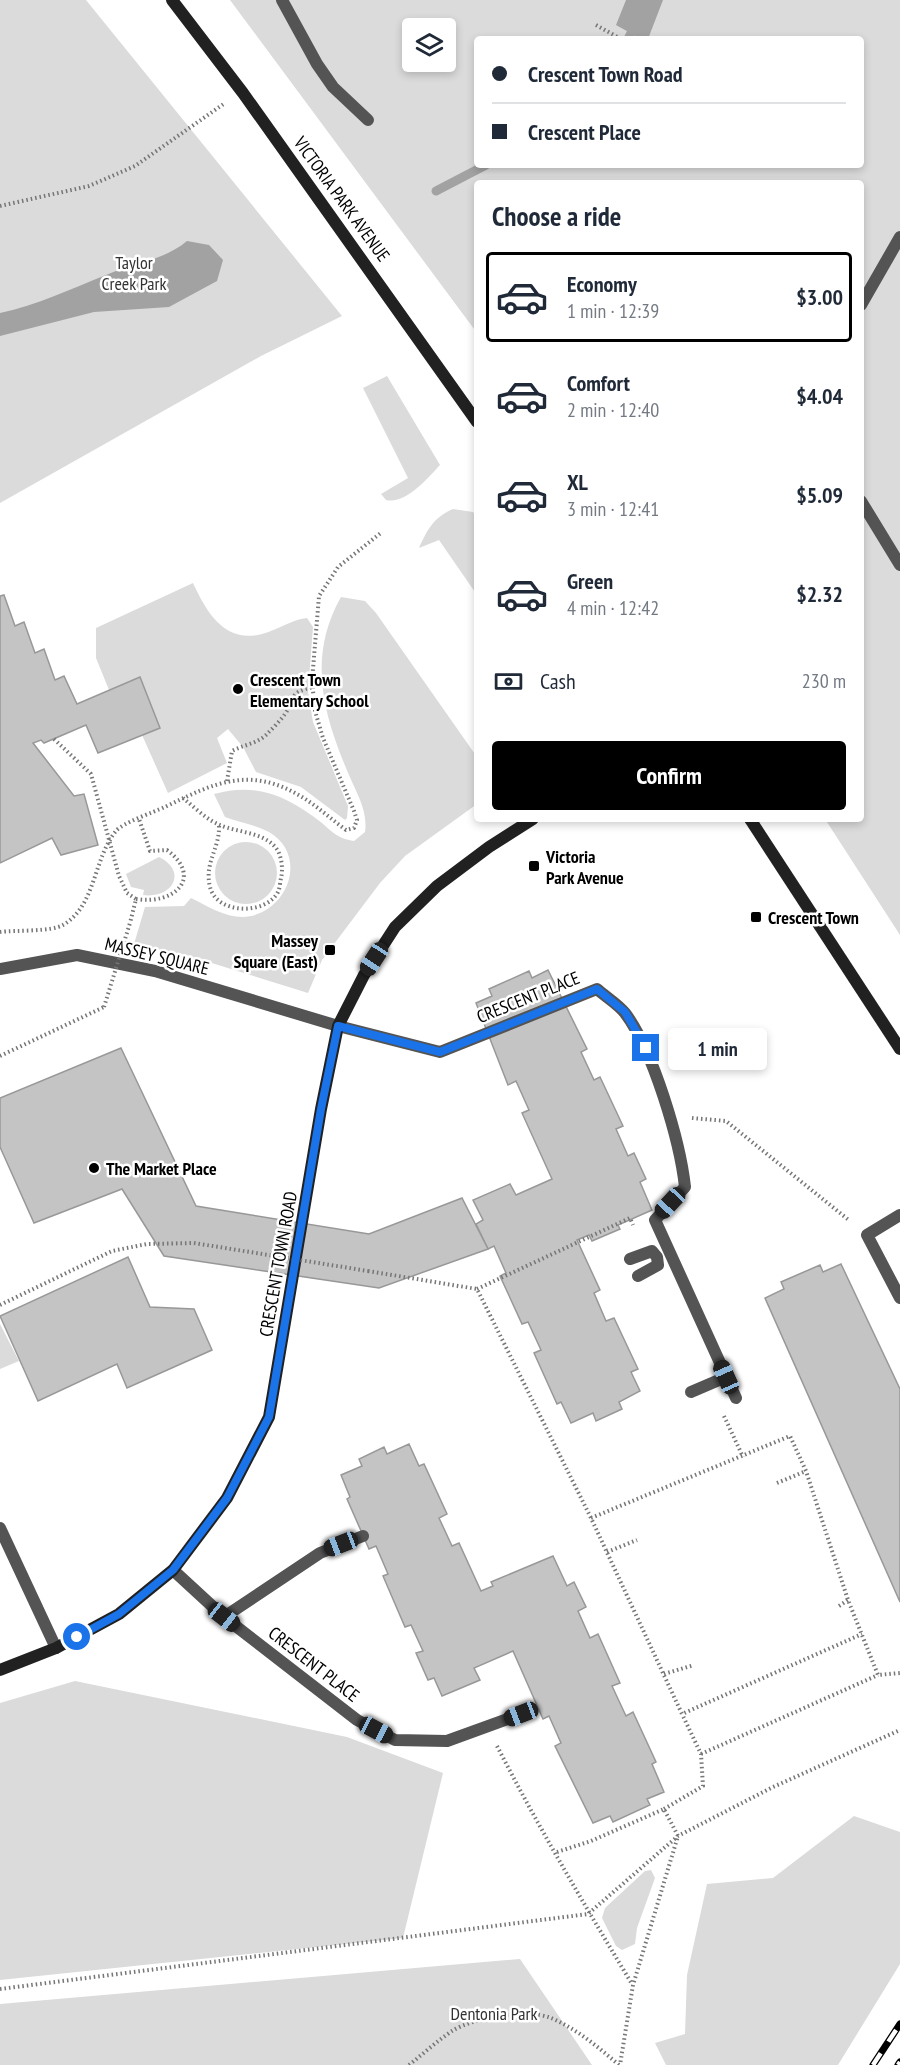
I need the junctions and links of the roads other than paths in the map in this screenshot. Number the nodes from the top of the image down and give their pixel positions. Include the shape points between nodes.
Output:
1 (172, 0) edge
2 (282, 0) edge
3 (368, 120) dead end
4 (900, 237) edge
5 (864, 300) edge
6 (474, 418) edge
7 (864, 506) edge
8 (900, 565) edge
9 (528, 822) edge
10 (752, 822) edge
11 (0, 969) edge
12 (338, 1026) junction
13 (900, 1049) edge
14 (900, 1215) edge
15 (669, 1252) junction
16 (652, 1255) junction
17 (630, 1259) dead end
18 (638, 1276) dead end
19 (900, 1298) edge
20 (726, 1377) junction
21 (691, 1392) dead end
22 (736, 1398) dead end
23 (0, 1528) edge
24 (363, 1536) dead end
25 (173, 1570) junction
26 (224, 1617) junction
27 (56, 1648) junction
28 (0, 1670) edge
29 (521, 1714) dead end

1 - 6 street, VICTORIA PARK AVENUE via 243,93
2 - 3 lane via 333,87
4 - 5 lane
7 - 8 lane
9 - 12 street, CRESCENT TOWN ROAD via 437,886 395,927
10 - 13 street
11 - 12 lane, MASSEY SQUARE via 77,955 155,971
12 - 15 lane, CRESCENT PLACE via 440,1052 597,989 625,1012 646,1048 682,1155 685,1187 655,1220
12 - 25 street, CRESCENT TOWN ROAD via 269,1417 227,1498
14 - 19 lane via 867,1235
15 - 16 lane
15 - 20 lane, CRESCENT PLACE
16 - 17 lane
16 - 18 lane via 658,1265
20 - 21 lane
20 - 22 lane, CRESCENT PLACE
23 - 27 lane
24 - 26 lane via 320,1553
25 - 26 lane, CRESCENT PLACE
25 - 27 street, CRESCENT TOWN ROAD via 119,1614
26 - 29 lane, CRESCENT PLACE via 357,1720 395,1740 447,1741
27 - 28 street, CRESCENT TOWN ROAD

